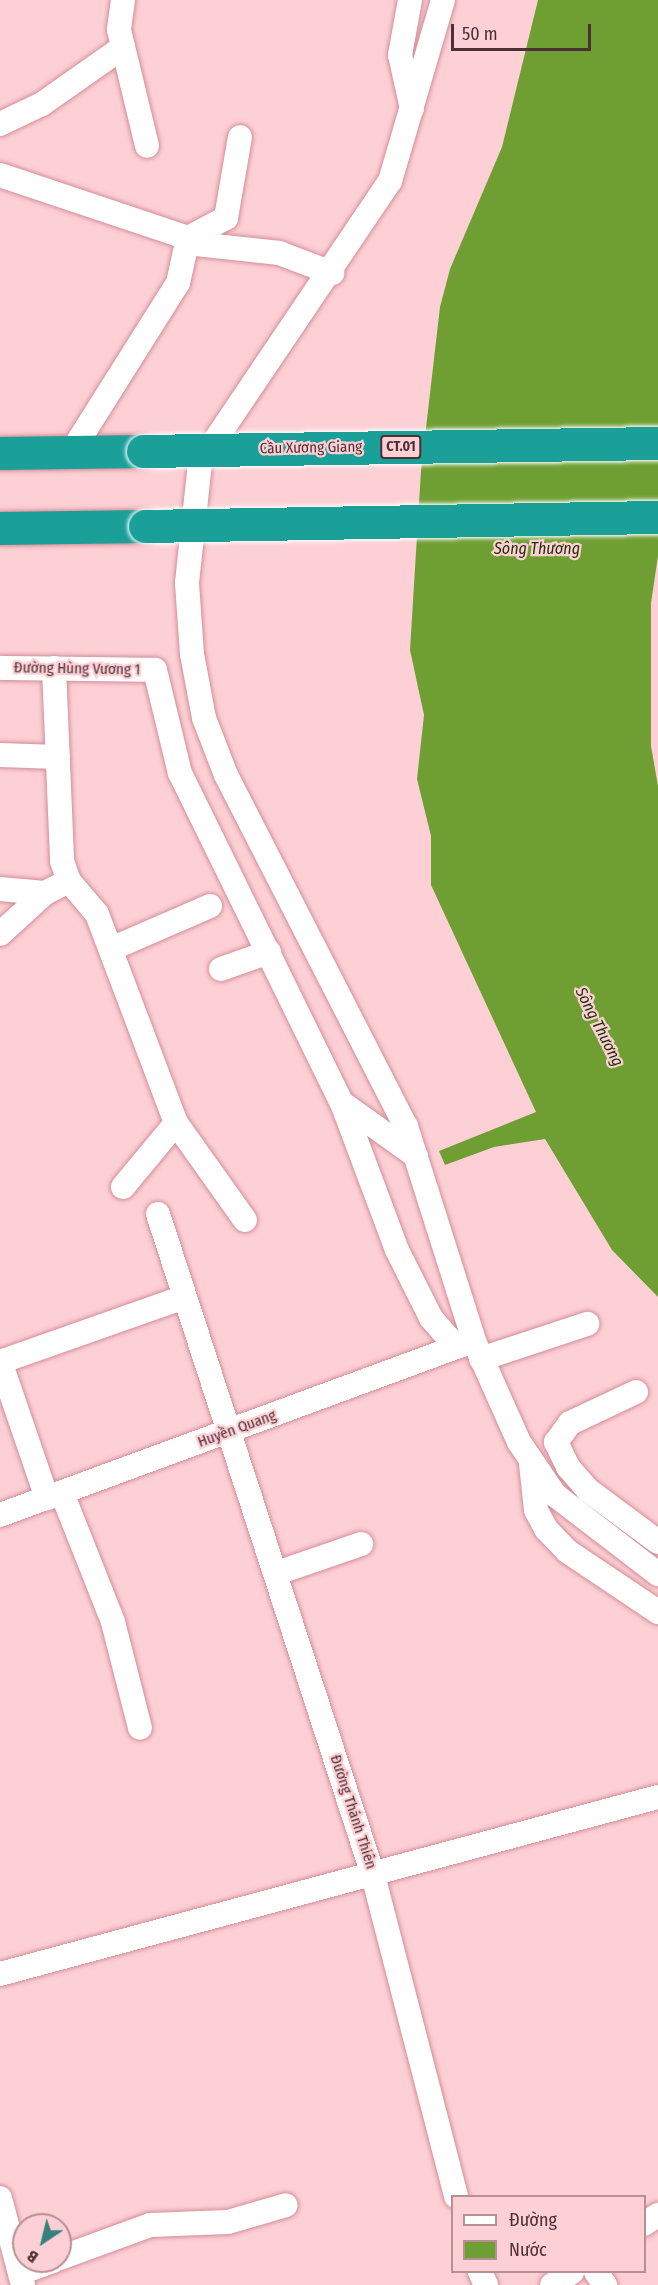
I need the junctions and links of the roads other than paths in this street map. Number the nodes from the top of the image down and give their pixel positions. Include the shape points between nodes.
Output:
1 (123, 0) edge
2 (410, 0) edge
3 (443, 0) edge
4 (123, 46) junction
5 (412, 108) junction
6 (0, 124) edge
7 (240, 137) dead end
8 (147, 147) dead end
9 (0, 175) edge
10 (187, 241) junction
11 (332, 273) junction
12 (79, 440) dead end
13 (658, 443) edge
14 (0, 453) edge
15 (658, 518) edge
16 (0, 528) edge
17 (0, 668) edge
18 (54, 668) junction
19 (0, 755) edge
20 (58, 757) junction
21 (69, 881) junction
22 (0, 889) edge
23 (45, 893) junction
24 (210, 906) dead end
25 (0, 934) edge
26 (111, 949) junction
27 (268, 952) junction
28 (221, 969) dead end
29 (342, 1103) junction
30 (176, 1123) junction
31 (416, 1156) junction
32 (123, 1187) dead end
33 (158, 1214) dead end
34 (245, 1220) dead end
35 (182, 1298) junction
36 (587, 1324) dead end
37 (470, 1349) junction
38 (0, 1361) edge
39 (636, 1392) dead end
40 (229, 1433) junction
41 (531, 1463) junction
42 (54, 1496) junction
43 (0, 1515) edge
44 (658, 1542) edge
45 (361, 1544) dead end
46 (277, 1573) junction
47 (658, 1574) edge
48 (658, 1612) edge
49 (140, 1728) dead end
50 (658, 1797) edge
51 (373, 1875) junction
52 (0, 1974) edge
53 (456, 2195) edge
54 (0, 2198) edge
55 (286, 2205) dead end
56 (72, 2254) edge
57 (569, 2273) edge
58 (22, 2279) edge
59 (552, 2285) edge

1 - 4 street
2 - 5 street via 400,55
3 - 5 street
4 - 6 street via 33,110
4 - 8 street
5 - 11 street via 390,181
7 - 10 street via 226,218
9 - 10 street
10 - 11 street via 279,254
10 - 12 street via 178,283
11 - 31 street via 200,463 187,583 192,654 204,718 226,775 370,1049
13 - 14 highway, Cầu Xương Giang / CT.01, bridge
15 - 16 highway, bridge
17 - 18 street, Đường Hùng Vương 1
18 - 20 street
18 - 27 street, Đường Hùng Vương 1 via 154,670 180,773
19 - 20 street
20 - 21 street via 62,861
21 - 23 street
21 - 26 street via 97,914
22 - 23 street
23 - 25 street
24 - 26 street
26 - 30 street
27 - 28 street
27 - 29 street
29 - 31 street
29 - 37 street via 397,1251 431,1318
30 - 32 street
30 - 34 street
31 - 37 street
33 - 35 street, Đường Thánh Thiên
35 - 38 street
35 - 40 street, Đường Thánh Thiên
36 - 37 street, Huyền Quang
37 - 40 street, Huyền Quang
37 - 41 street
38 - 42 street
39 - 44 street via 570,1423 556,1442 567,1467 588,1490
40 - 42 street, Huyền Quang
40 - 46 street, Đường Thánh Thiên
41 - 47 street via 555,1495
41 - 48 street via 536,1510 546,1529 567,1551
42 - 43 street, Huyền Quang
42 - 49 street via 113,1622
45 - 46 street
46 - 51 street, Đường Thánh Thiên
50 - 51 street
51 - 52 street
51 - 53 street, Đường Thánh Thiên
54 - 58 street
55 - 56 street via 228,2222 150,2225
57 - 59 street

